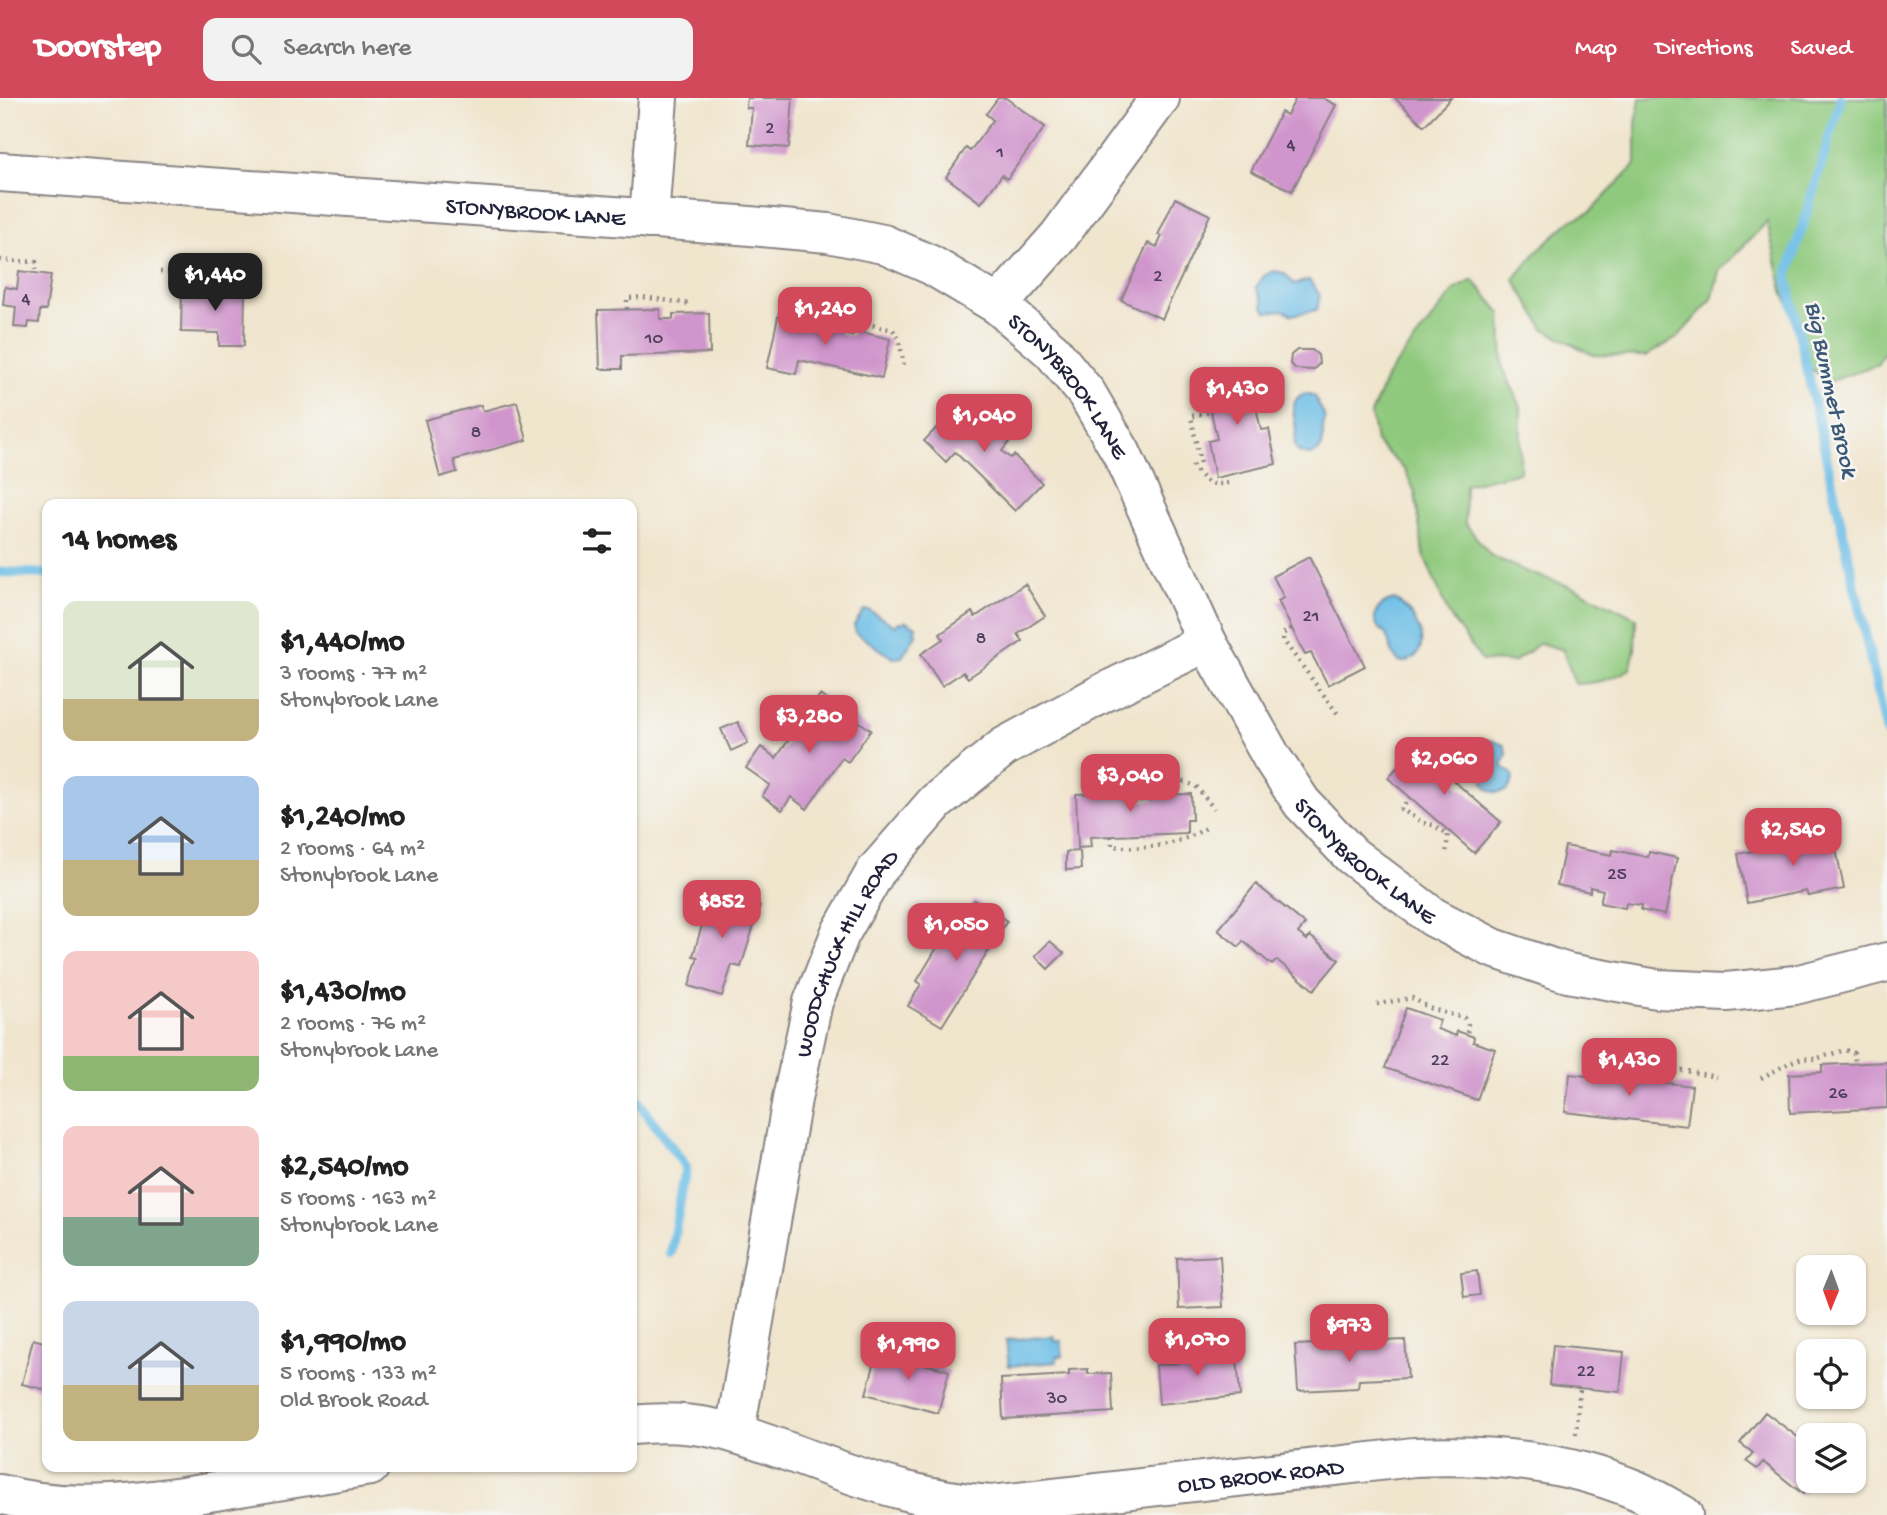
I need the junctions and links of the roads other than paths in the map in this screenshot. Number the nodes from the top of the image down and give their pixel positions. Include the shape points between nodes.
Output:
1 (658, 98) edge
2 (1160, 98) edge
3 (0, 172) edge
4 (649, 219) junction
5 (998, 305) junction
6 (1207, 642) junction
7 (1887, 962) edge
8 (637, 1425) edge
9 (735, 1432) junction
10 (330, 1472) edge
11 (0, 1494) edge
12 (989, 1510) edge
13 (1684, 1515) edge

1 - 4 street
2 - 5 street via 1059,236
3 - 4 street, STONYBROOK LANE
4 - 5 street, STONYBROOK LANE via 828,233 883,244 931,265
5 - 6 street, STONYBROOK LANE via 1052,351 1087,394 1121,452
6 - 7 street, STONYBROOK LANE via 1267,750 1310,811 1351,855 1433,917 1493,948 1568,973 1657,989 1727,992 1795,985
6 - 9 street, WOODCHUCK HILL ROAD via 1004,747 936,802 876,871 840,934 813,1002
8 - 9 street, OLD BROOK ROAD via 699,1424
9 - 12 street, OLD BROOK ROAD via 890,1487
10 - 11 street via 90,1505
12 - 13 street, OLD BROOK ROAD via 1414,1457 1471,1455 1528,1460 1580,1472 1636,1490

